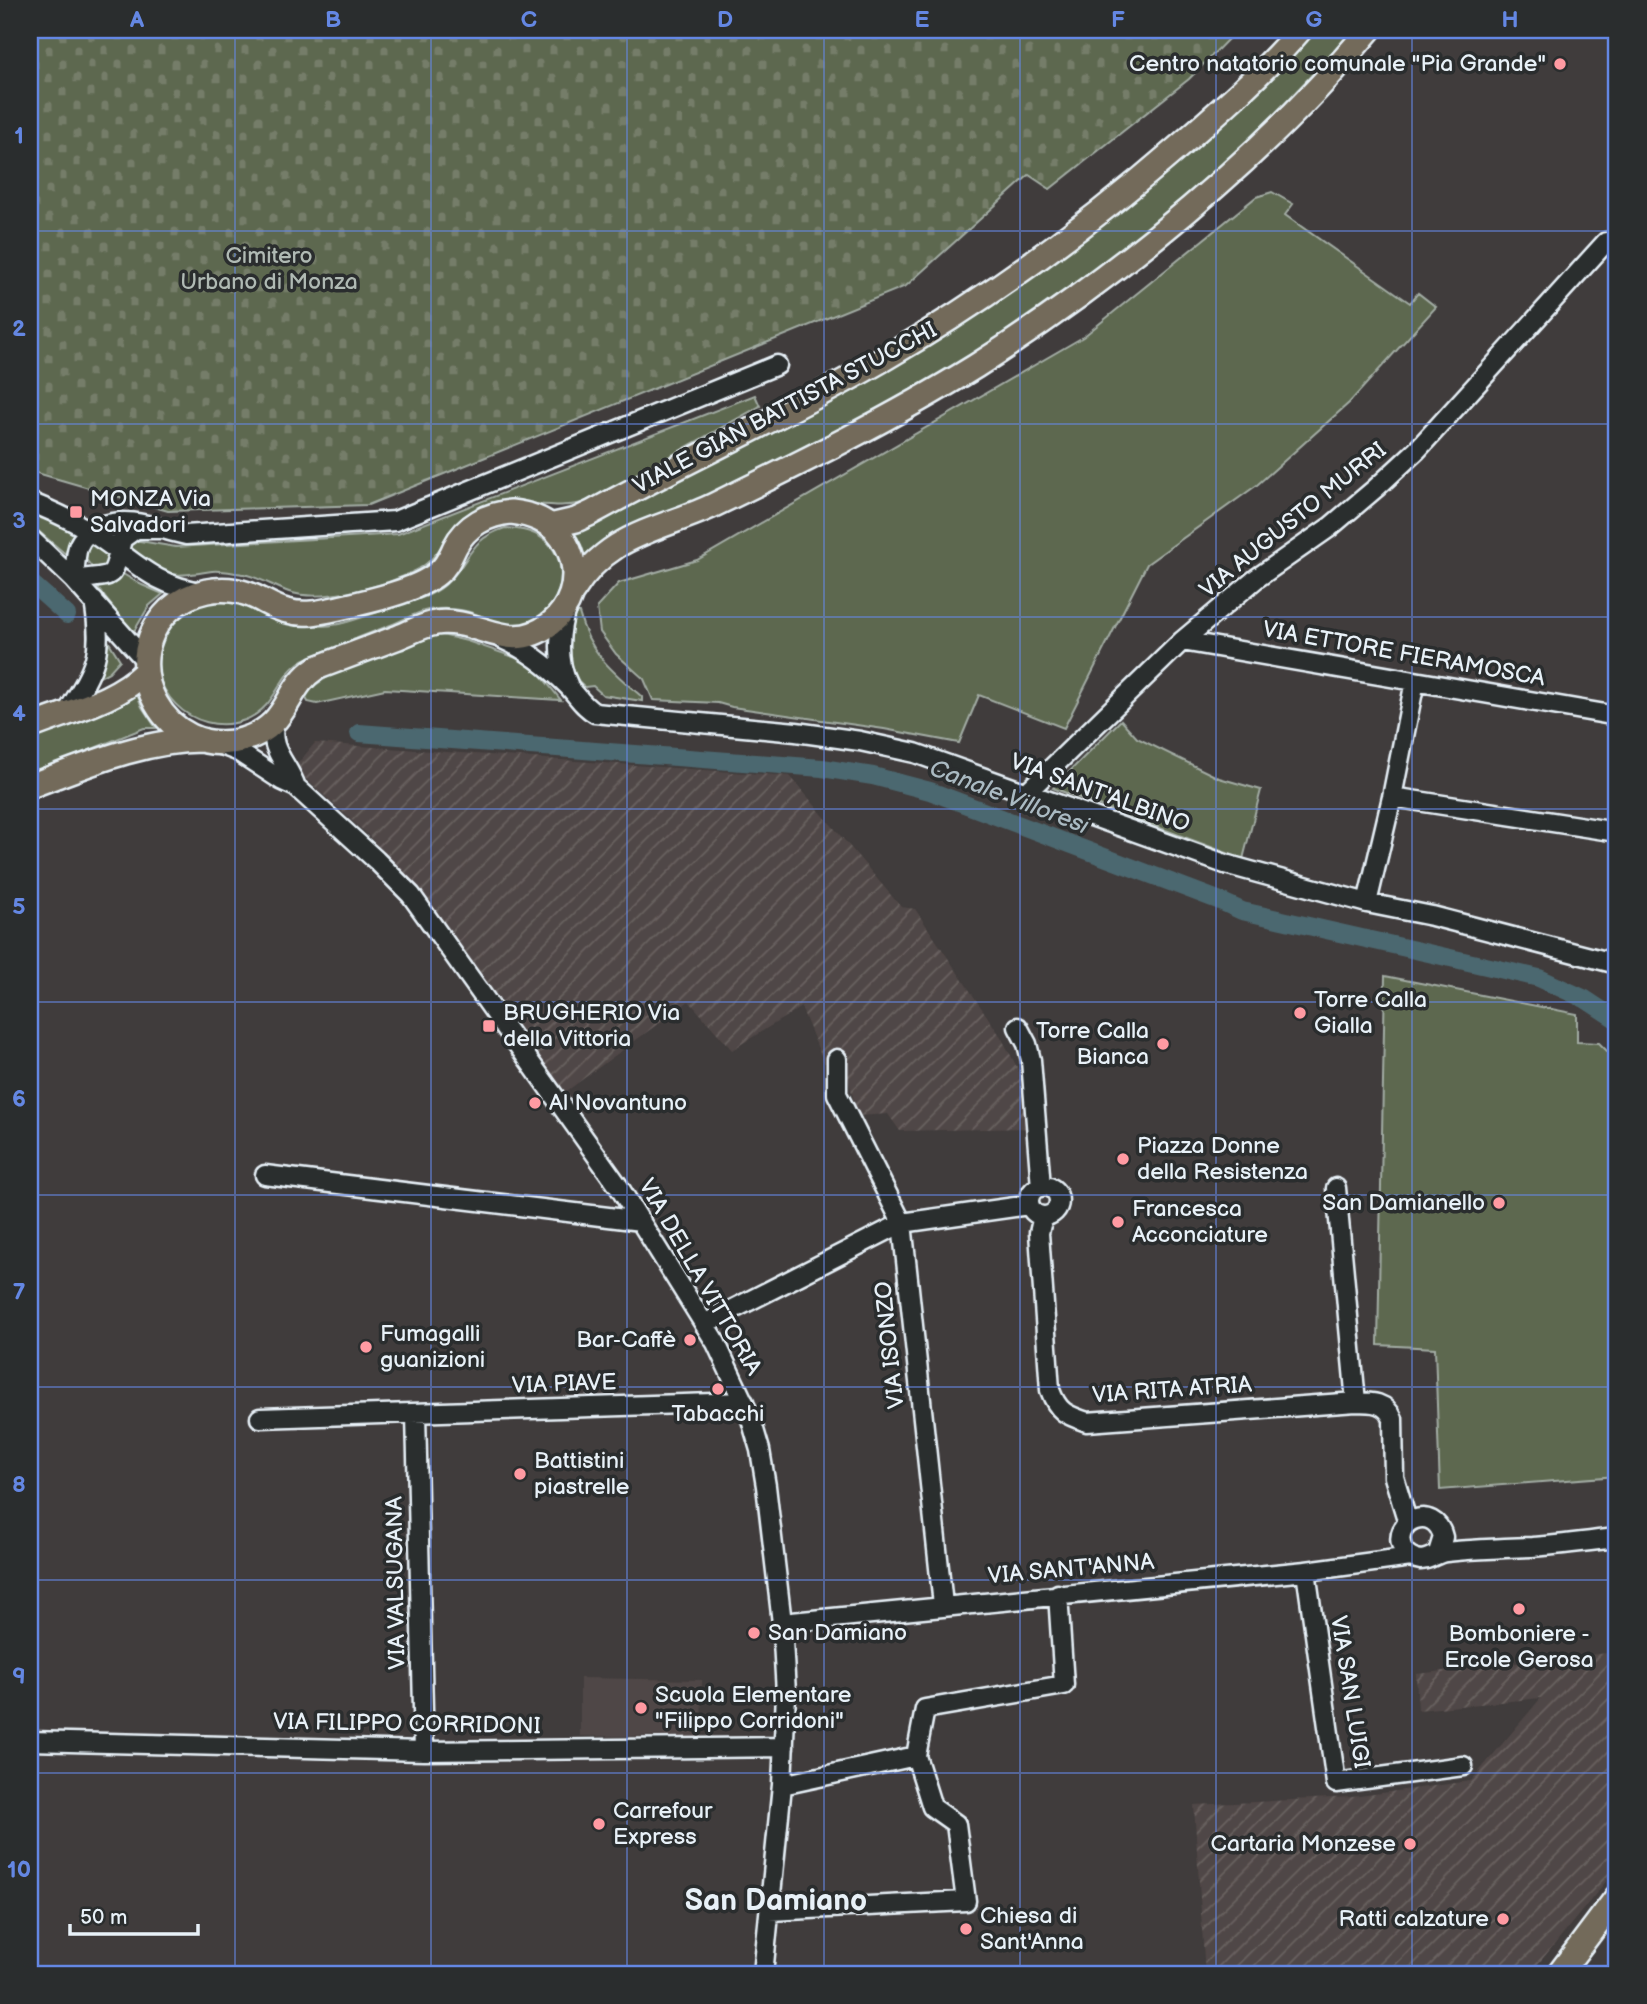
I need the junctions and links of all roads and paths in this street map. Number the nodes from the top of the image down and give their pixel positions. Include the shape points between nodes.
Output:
1 (1300, 30) edge
2 (1369, 30) edge
3 (1612, 242) edge
4 (777, 365) dead end
5 (30, 502) edge
6 (550, 526) junction
7 (160, 529) junction
8 (90, 531) junction
9 (30, 538) edge
10 (119, 553) junction
11 (74, 580) junction
12 (203, 592) junction
13 (570, 598) junction
14 (94, 601) junction
15 (496, 636) junction
16 (1182, 641) junction
17 (146, 666) junction
18 (1415, 681) junction
19 (569, 687) junction
20 (68, 711) junction
21 (1617, 716) edge
22 (275, 721) junction
23 (30, 727) edge
24 (208, 741) junction
25 (30, 786) edge
26 (296, 787) junction
27 (1026, 793) junction
28 (1392, 797) junction
29 (1617, 832) edge
30 (1367, 903) junction
31 (1617, 964) edge
32 (1018, 1027) dead end
33 (837, 1059) dead end
34 (265, 1175) dead end
35 (1041, 1187) junction
36 (1336, 1188) dead end
37 (1036, 1211) junction
38 (641, 1221) junction
39 (902, 1223) junction
40 (704, 1324) junction
41 (744, 1402) junction
42 (1356, 1402) junction
43 (416, 1414) junction
44 (260, 1418) dead end
45 (1410, 1526) junction
46 (1442, 1532) junction
47 (1617, 1538) edge
48 (1475, 1549) junction
49 (1438, 1553) junction
50 (1410, 1557) junction
51 (1365, 1564) junction
52 (1306, 1571) junction
53 (1058, 1594) junction
54 (943, 1605) junction
55 (782, 1623) junction
56 (30, 1741) edge
57 (784, 1747) junction
58 (425, 1751) junction
59 (916, 1756) junction
60 (1463, 1766) dead end
61 (782, 1785) junction
62 (1617, 1897) edge
63 (770, 1911) junction
64 (764, 1974) edge
65 (1559, 1974) edge

1 - 6 main road, VIALE GIAN BATTISTA STUCCHI via 1212,118 1138,182 1069,238 947,320 880,361 595,511
2 - 13 main road, VIALE GIAN BATTISTA STUCCHI via 1317,90 1233,170 1068,303 976,366 882,421 710,507 619,545 593,565
3 - 16 street, VIA AUGUSTO MURRI via 1417,450 1330,527 1257,578
4 - 7 street via 395,522 186,535
5 - 8 street
6 - 12 main road via 519,513 488,517 463,535 446,566 433,577 382,598 312,614 284,611 241,592
6 - 13 main road via 571,555
7 - 8 street via 128,521
7 - 10 street via 136,529 122,539
8 - 10 street
8 - 11 street via 77,549
9 - 11 street
10 - 11 street via 116,567 106,577
10 - 12 street via 155,578
11 - 14 street
12 - 17 main road via 177,604 163,617 149,642
13 - 15 main road, VIALE GIAN BATTISTA STUCCHI via 560,615 542,630 519,637
13 - 19 street via 561,644 562,670
14 - 17 street
14 - 20 street via 99,648 90,675
15 - 19 street, VIA SANT'ALBINO via 534,657
15 - 22 main road, VIALE GIAN BATTISTA STUCCHI via 463,624 434,623 316,668 302,680
16 - 18 street, VIA ETTORE FIERAMOSCA
16 - 27 street, VIA AUGUSTO MURRI
17 - 20 main road via 118,692
17 - 24 main road via 149,690 163,715 185,733
18 - 21 street, VIA ETTORE FIERAMOSCA
18 - 28 street
19 - 27 street, VIA SANT'ALBINO via 584,705 604,715 860,741 915,753
20 - 23 main road
22 - 24 main road, VIALE GIAN BATTISTA STUCCHI via 241,740
22 - 26 street via 274,748
24 - 25 main road, VIALE GIAN BATTISTA STUCCHI via 151,746
24 - 26 street via 237,751
26 - 38 street, VIA DELLA VITTORIA via 403,886
27 - 30 street, VIA SANT'ALBINO via 1226,864
28 - 29 street
28 - 30 street
30 - 31 street, VIA SANT'ALBINO
32 - 35 street via 1031,1060
33 - 39 street, VIA ISONZO via 837,1094
34 - 38 street
35 - 37 street via 1030,1196
35 - 37 street via 1051,1188 1059,1200 1053,1213
36 - 42 street
37 - 39 street
37 - 42 street, VIA RITA ATRIA via 1049,1390 1056,1406 1070,1417 1087,1422
38 - 40 street, VIA DELLA VITTORIA
39 - 40 street
39 - 54 street, VIA ISONZO
40 - 41 street, VIA DELLA VITTORIA
41 - 43 street, VIA PIAVE
41 - 55 street, VIA DELLA VITTORIA via 762,1459
42 - 45 street, VIA RITA ATRIA via 1375,1403 1392,1415 1394,1477
43 - 44 street, VIA PIAVE
43 - 58 street, VIA VALSUGANA
45 - 46 street, VIA SANT'ANNA via 1434,1521
45 - 50 street via 1403,1548
45 - 51 street
46 - 48 street, VIA SANT'ANNA
46 - 49 street
47 - 48 street, VIA SANT'ANNA
48 - 49 street, VIA SANT'ANNA
49 - 50 street, VIA SANT'ANNA via 1425,1560
50 - 51 street, VIA SANT'ANNA
51 - 52 street, VIA SANT'ANNA
52 - 53 street, VIA SANT'ANNA
52 - 60 street, VIA SAN LUIGI via 1336,1783
53 - 54 street, VIA SANT'ANNA
53 - 59 street via 1064,1685 925,1709
54 - 55 street, VIA SANT'ANNA
55 - 57 street, VIA DELLA VITTORIA
56 - 58 street, VIA FILIPPO CORRIDONI
57 - 58 street, VIA FILIPPO CORRIDONI
57 - 61 street, VIA DELLA VITTORIA
59 - 61 street
59 - 63 street via 932,1807 956,1824 966,1901
61 - 63 street, VIA DELLA VITTORIA
62 - 65 main road
63 - 64 street, VIA DELLA VITTORIA

